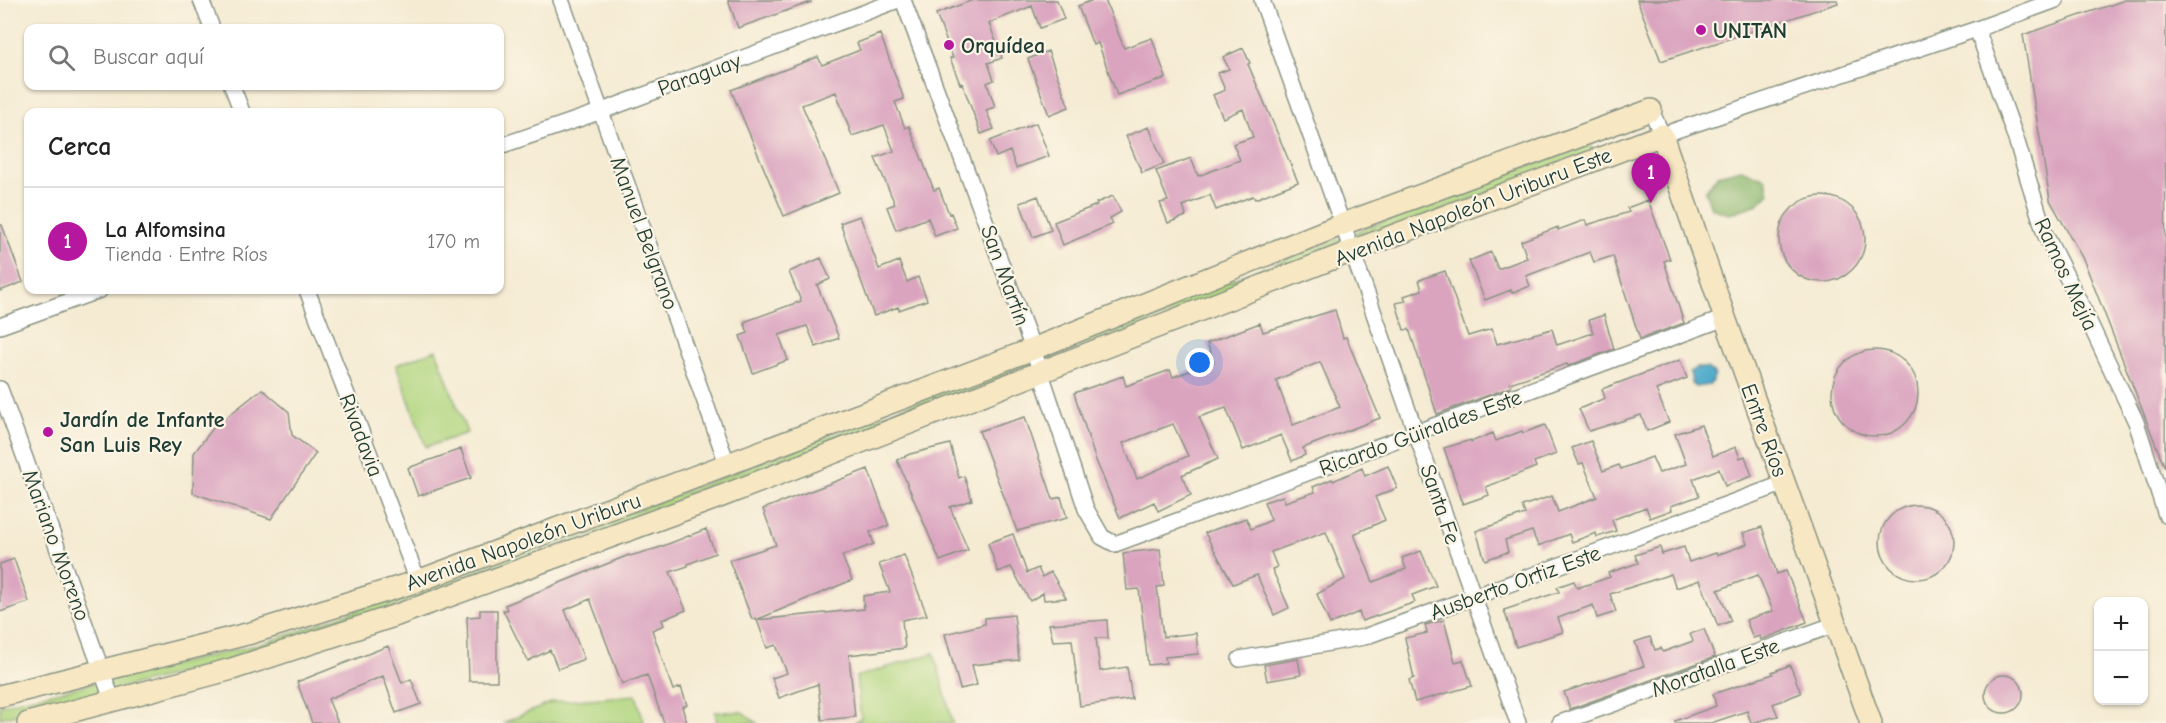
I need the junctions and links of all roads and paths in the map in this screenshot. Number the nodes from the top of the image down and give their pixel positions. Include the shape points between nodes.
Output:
1 (201, 0) edge
2 (561, 0) edge
3 (898, 0) edge
4 (903, 0) edge
5 (1262, 0) edge
6 (2056, 0) edge
7 (210, 24) edge
8 (1977, 29) junction
9 (234, 90) edge
10 (240, 108) edge
11 (1651, 110) joint
12 (602, 111) junction
13 (1662, 135) junction
14 (504, 145) edge
15 (1342, 224) junction
16 (1352, 251) junction
17 (89, 294) edge
18 (309, 294) edge
19 (1725, 318) junction
20 (0, 326) edge
21 (1033, 349) junction
22 (1041, 373) junction
23 (0, 389) edge
24 (1417, 434) junction
25 (728, 466) junction
26 (1785, 483) junction
27 (2166, 515) edge
28 (1115, 544) joint
29 (418, 581) junction
30 (1474, 597) junction
31 (1836, 624) junction
32 (1240, 659) dead end
33 (103, 672) junction
34 (0, 696) edge
35 (113, 702) junction
36 (28, 723) edge
37 (1518, 723) edge
38 (1560, 723) edge
39 (1872, 723) edge

1 - 7 street
2 - 12 street, Manuel Belgrano
3 - 12 street, Paraguay
4 - 21 street, San Martín
5 - 15 street, Santa Fe
6 - 8 street, Avenida Napoleón Uriburu Este
8 - 13 street, Avenida Napoleón Uriburu Este
8 - 27 street, Ramos Mejía via 2045,234 2136,422
9 - 10 street
11 - 13 street
11 - 15 main road, Avenida Napoleón Uriburu Este
12 - 14 street, Paraguay
12 - 25 street, Manuel Belgrano
13 - 16 main road, Avenida Napoleón Uriburu Este
13 - 19 main road, Entre Ríos
15 - 16 street, Santa Fe
15 - 21 main road, Avenida Napoleón Uriburu Este
16 - 22 main road, Avenida Napoleón Uriburu Este
16 - 24 street, Santa Fe
17 - 20 street
18 - 29 street, Rivadavia
19 - 24 street, Ricardo Güiraldes Este
19 - 26 main road, Entre Ríos
21 - 22 street, San Martín
21 - 25 main road, Avenida Napoleón Uriburu
22 - 28 street, San Martín via 1086,509 1102,537
22 - 35 main road, Avenida Napoleón Uriburu via 397,615 232,669
23 - 33 street, Mariano Moreno
24 - 28 street, Ricardo Güiraldes Este
24 - 30 street, Santa Fe
25 - 29 main road, Avenida Napoleón Uriburu
26 - 30 street, Ausberto Ortiz Este
26 - 31 main road, Entre Ríos
29 - 33 main road, Avenida Napoleón Uriburu via 251,633
30 - 32 street, Ausberto Ortiz Este via 1364,637
30 - 37 street, Santa Fe
31 - 38 street, Moratalla Este
31 - 39 main road, Entre Ríos
33 - 34 main road, Avenida Napoleón Uriburu
33 - 35 street, Mariano Moreno
35 - 36 main road, Avenida Napoleón Uriburu

